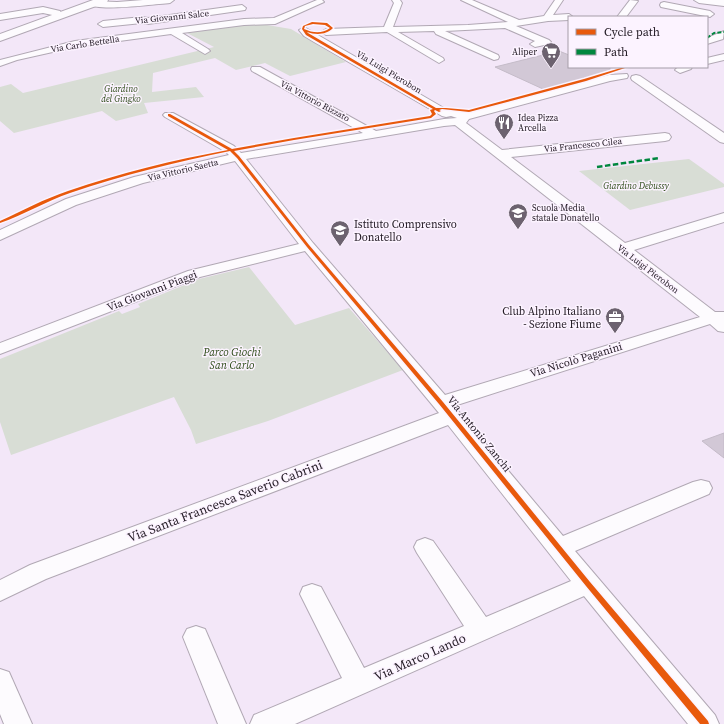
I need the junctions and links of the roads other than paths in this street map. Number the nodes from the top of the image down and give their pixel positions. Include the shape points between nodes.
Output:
1 (41, 0) edge
2 (170, 0) edge
3 (396, 0) edge
4 (490, 0) edge
5 (559, 0) edge
6 (699, 0) edge
7 (96, 1) edge
8 (222, 1) dead end
9 (634, 1) edge
10 (320, 2) dead end
11 (468, 2) edge
12 (719, 2) edge
13 (664, 5) dead end
14 (242, 8) junction
15 (43, 10) junction
16 (252, 11) dead end
17 (724, 11) edge
18 (57, 13) junction
19 (710, 14) junction
20 (621, 16) edge
21 (702, 16) edge
22 (0, 17) edge
23 (550, 18) junction
24 (568, 18) edge
25 (281, 20) junction
26 (317, 23) junction
27 (517, 23) junction
28 (103, 24) dead end
29 (505, 25) junction
30 (436, 28) junction
31 (389, 29) junction
32 (304, 30) junction
33 (172, 32) junction
34 (326, 33) junction
35 (708, 33) edge
36 (0, 34) edge
37 (723, 36) edge
38 (0, 38) edge
39 (708, 41) edge
40 (535, 44) dead end
41 (205, 51) dead end
42 (494, 57) dead end
43 (724, 57) edge
44 (439, 60) dead end
45 (708, 61) edge
46 (0, 63) edge
47 (256, 69) dead end
48 (633, 73) edge
49 (169, 115) dead end
50 (453, 118) junction
51 (724, 128) edge
52 (712, 130) junction
53 (373, 134) junction
54 (665, 137) dead end
55 (724, 139) edge
56 (500, 154) junction
57 (238, 157) junction
58 (724, 217) edge
59 (0, 236) edge
60 (308, 246) junction
61 (621, 248) junction
62 (720, 320) edge
63 (0, 349) edge
64 (446, 410) junction
65 (701, 488) dead end
66 (424, 547) dead end
67 (558, 548) junction
68 (588, 584) junction
69 (0, 591) edge
70 (312, 594) dead end
71 (481, 630) junction
72 (196, 637) dead end
73 (0, 682) edge
74 (359, 684) junction
75 (697, 722) edge
76 (18, 724) edge
77 (232, 724) edge
78 (264, 724) edge

1 - 15 street
2 - 7 street via 117,5
3 - 31 street via 398,3
4 - 11 street
5 - 23 street via 548,16
6 - 12 main road
7 - 18 main road
7 - 38 main road
8 - 14 street
9 - 20 street
10 - 25 street
11 - 27 street
13 - 19 street
14 - 16 street
14 - 28 street, Via Giovanni Salce via 148,21
15 - 18 street
15 - 22 street
17 - 19 street
18 - 36 main road
19 - 21 street
23 - 24 street
23 - 27 street
25 - 26 street
25 - 32 street, Via Luigi Pierobon
25 - 33 street, Via Carlo Bettella via 244,22
26 - 32 street via 303,27
26 - 34 street
27 - 29 street
29 - 30 street
29 - 40 street via 546,42
30 - 31 street
30 - 42 street via 439,32
31 - 34 street
31 - 44 street
32 - 34 street, Via Luigi Pierobon via 307,34
33 - 41 street
33 - 46 street, Via Carlo Bettella via 75,44
34 - 50 street, Via Luigi Pierobon
35 - 37 street
37 - 39 street
43 - 45 street
47 - 53 street, Via Vittorio Rizzato
48 - 50 street, Via Vittorio Saetta via 503,108
48 - 52 street
49 - 57 street, Via Antonio Zanchi via 230,149
50 - 53 street, Via Vittorio Saetta via 437,124
50 - 56 street, Via Luigi Pierobon
51 - 52 street
52 - 55 street
53 - 57 street, Via Vittorio Saetta
54 - 56 street, Via Francesco Cilea
56 - 61 street, Via Luigi Pierobon
57 - 59 street, Via Vittorio Saetta via 139,180 94,194
57 - 60 street, Via Antonio Zanchi
58 - 61 street
60 - 63 street, Via Giovanni Piaggi via 194,274
60 - 64 street, Via Antonio Zanchi
61 - 62 street, Via Luigi Pierobon
62 - 64 street, Via Nicolò Paganini
64 - 67 street, Via Antonio Zanchi
64 - 69 street, Via Santa Francesca Saverio Cabrini via 38,572
65 - 67 street
66 - 71 street, Via Marco Lando
67 - 68 street, Via Antonio Zanchi
68 - 71 street, Via Marco Lando
68 - 75 street, Via Antonio Zanchi
70 - 74 street
71 - 74 street, Via Marco Lando
72 - 77 street
73 - 76 street
74 - 78 street, Via Marco Lando

